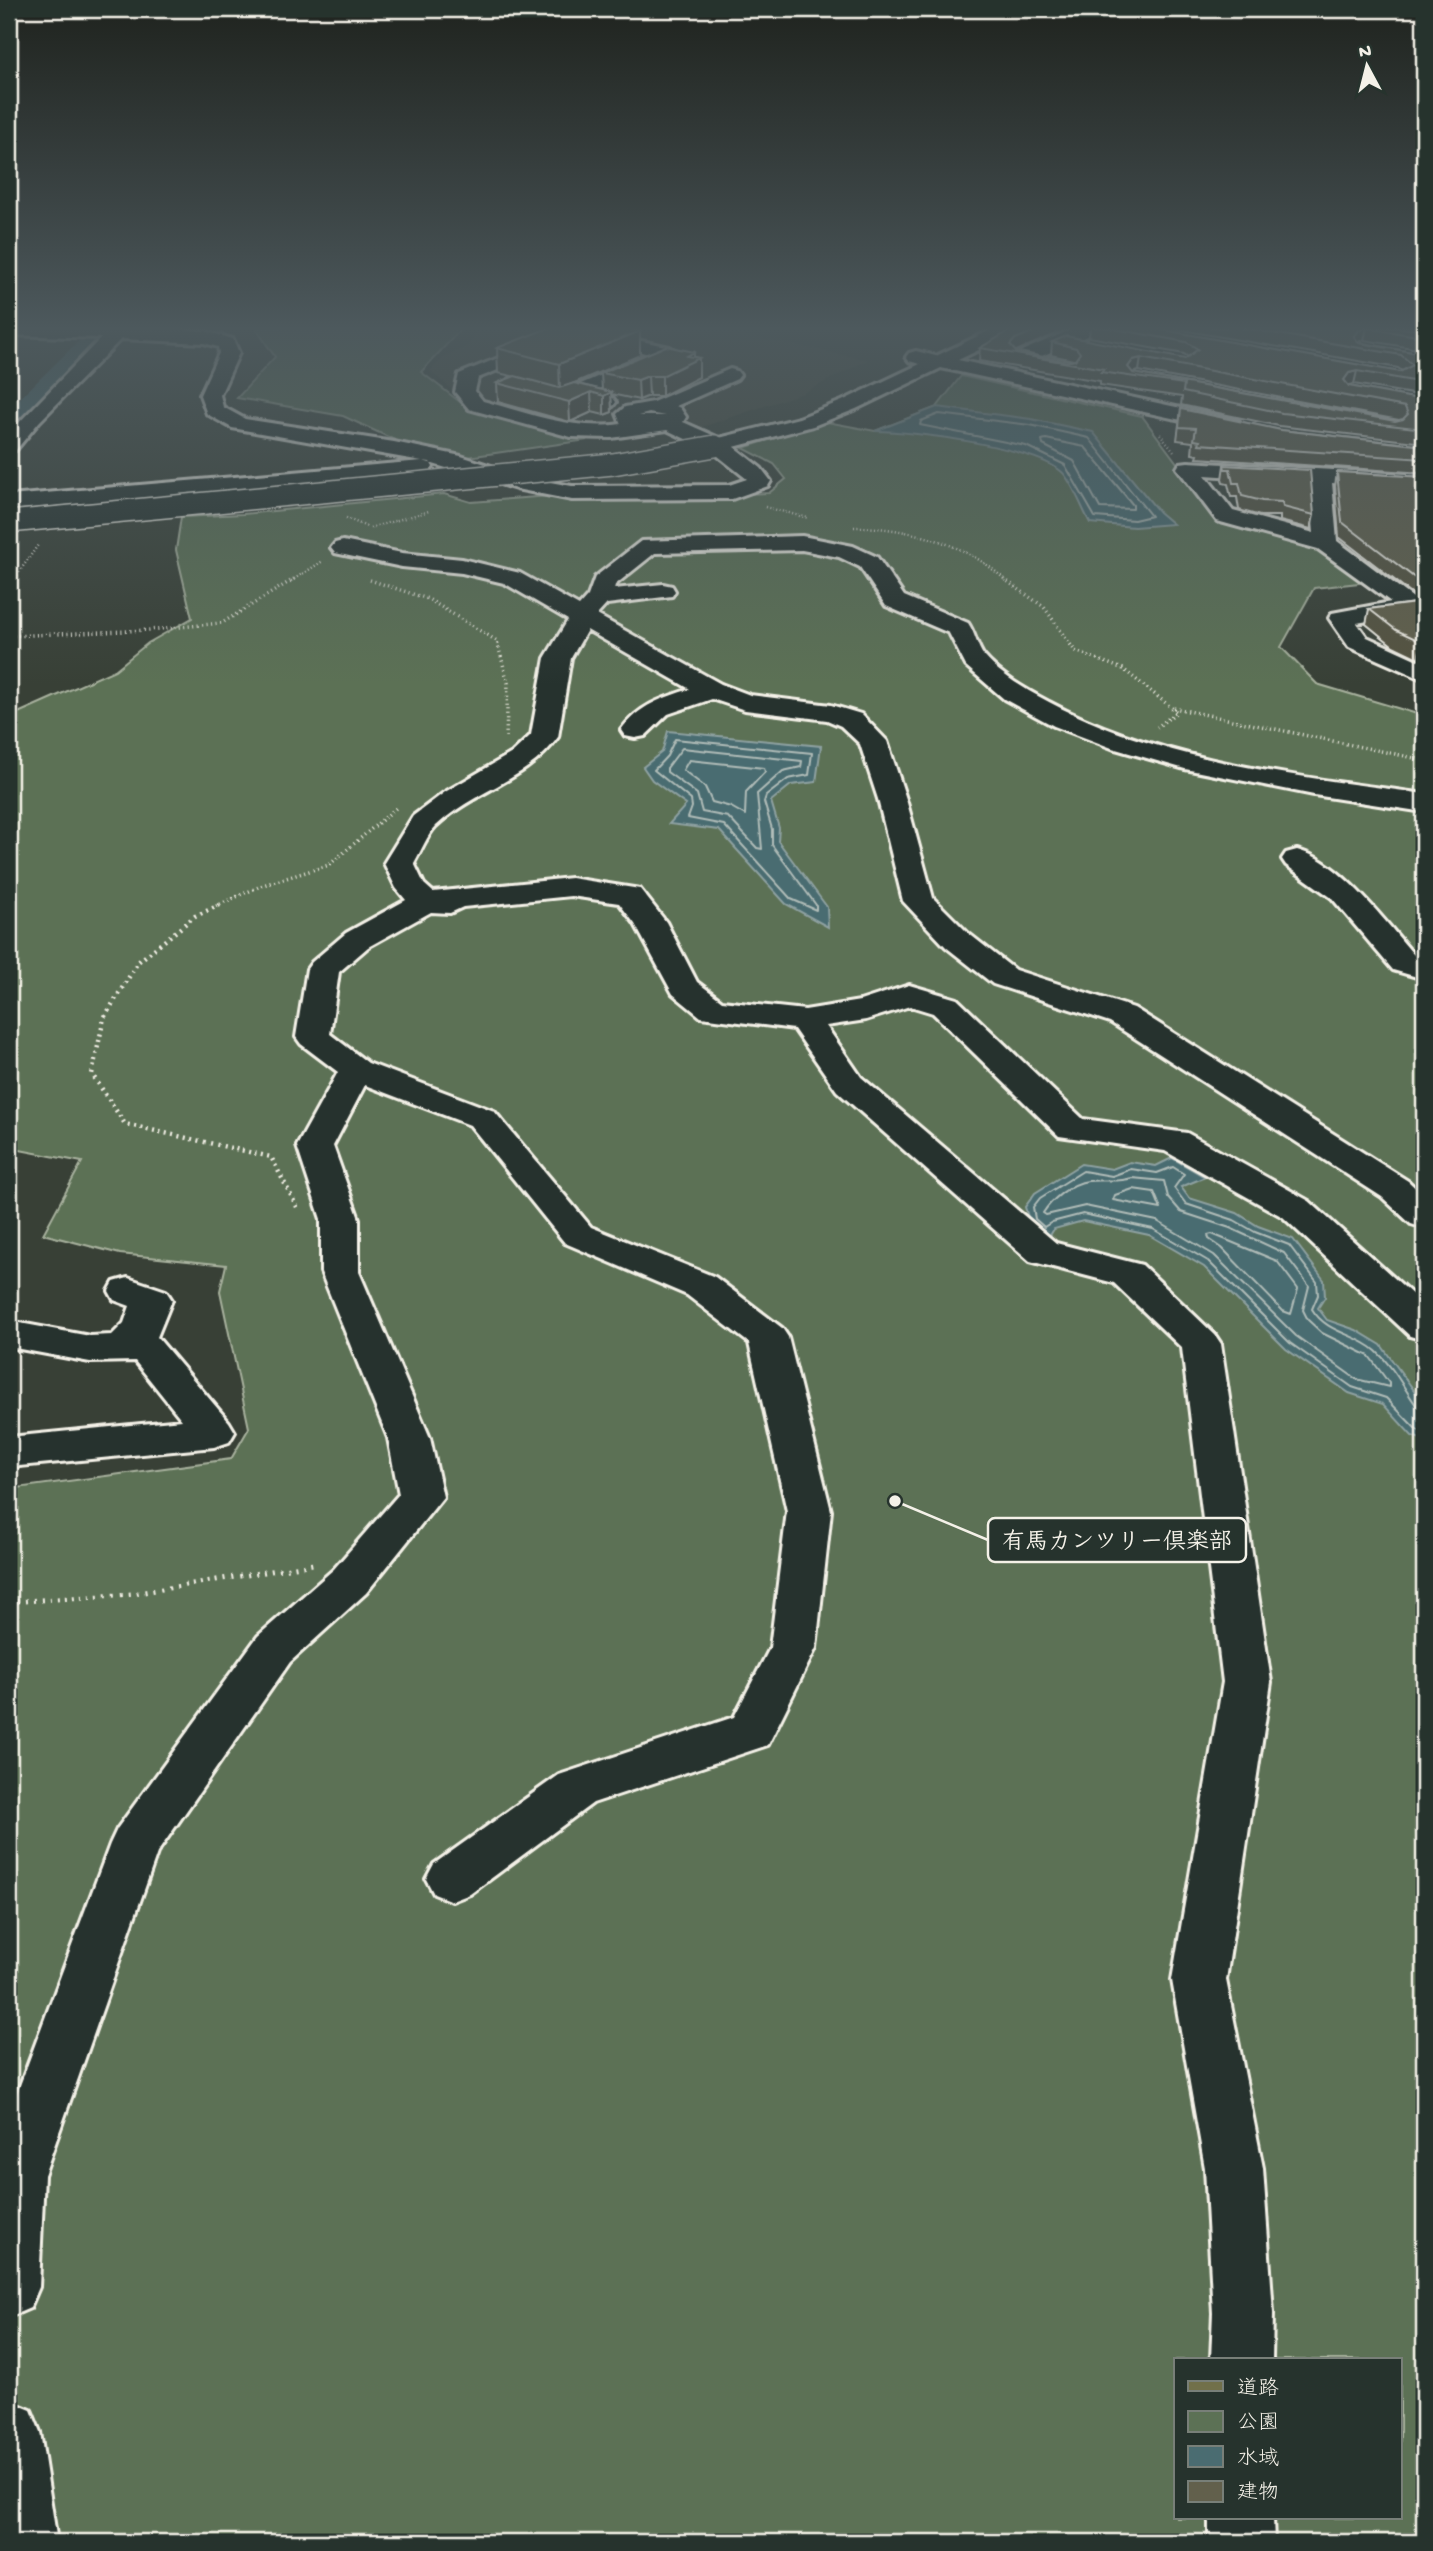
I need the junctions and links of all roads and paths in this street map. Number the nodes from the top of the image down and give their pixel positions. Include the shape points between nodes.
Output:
1 (381, 446) edge
2 (676, 446) edge
3 (690, 446) edge
4 (715, 446) edge
5 (1170, 446) edge
6 (459, 464) junction
7 (1188, 468) junction
8 (1320, 476) junction
9 (1423, 488) edge
10 (9, 503) edge
11 (9, 511) edge
12 (60, 517) junction
13 (337, 518) dead end
14 (9, 522) edge
15 (1326, 544) junction
16 (331, 560) junction
17 (368, 579) dead end
18 (9, 586) edge
19 (663, 591) dead end
20 (1418, 605) edge
21 (591, 608) junction
22 (9, 636) edge
23 (1422, 669) edge
24 (712, 690) junction
25 (1170, 707) dead end
26 (635, 730) dead end
27 (506, 738) dead end
28 (1424, 760) edge
29 (1424, 803) edge
30 (401, 804) dead end
31 (1297, 859) dead end
32 (426, 902) junction
33 (1424, 969) edge
34 (805, 1020) junction
35 (356, 1070) junction
36 (302, 1216) dead end
37 (1424, 1216) edge
38 (128, 1291) dead end
39 (1424, 1327) edge
40 (9, 1334) edge
41 (122, 1348) junction
42 (9, 1452) edge
43 (372, 1555) junction
44 (9, 1602) edge
45 (452, 1879) dead end
46 (9, 2287) edge
47 (1242, 2358) edge
48 (9, 2432) edge
49 (1241, 2520) edge
50 (25, 2542) edge
51 (1241, 2542) edge

1 - 6 street
2 - 11 street via 538,463
3 - 12 street, bridge via 612,464
4 - 6 street via 753,470 760,481 732,492 572,493
5 - 7 path
6 - 10 street
7 - 8 street
7 - 15 street via 1225,516
8 - 9 street
8 - 15 street
12 - 14 street, bridge
12 - 18 path
13 - 16 path via 370,528
15 - 20 street
16 - 21 street via 462,566 512,578
16 - 22 path via 222,623
17 - 27 path via 428,599 498,641 508,683
19 - 21 street
20 - 23 street via 1341,618 1358,642
21 - 24 street
21 - 29 street via 603,582 649,546 802,543 845,551 869,562 895,601 959,628 973,659 1002,687 1048,713 1175,757 1282,781
21 - 32 street via 558,658 544,737 522,759 455,797 423,822 399,863 411,888
24 - 26 street via 659,708
24 - 37 street via 745,702 831,713 851,720 873,741 918,901 957,940 1004,977 1122,1015 1395,1189
25 - 28 path
30 - 36 path via 329,864 263,885 195,916 138,962 104,1018 92,1074 125,1124 271,1157
31 - 33 street via 1343,892 1404,963
32 - 34 street via 650,922 684,987 713,1010
32 - 35 street via 357,940 323,969 313,1037
34 - 39 street via 866,1010 909,995 944,1006 1072,1128 1174,1141 1296,1209
34 - 47 street via 849,1084 1043,1252 1128,1274 1201,1344 1247,1682 1199,1980 1234,2168
35 - 43 street via 315,1146 340,1219 340,1272 409,1438 421,1497
35 - 45 street via 482,1118 578,1235 701,1286 768,1337 809,1511 793,1648 751,1731 576,1789
38 - 41 street via 152,1300 142,1329
40 - 41 street via 90,1349
41 - 42 street via 146,1347 214,1432
43 - 44 path via 132,1594
43 - 46 street via 350,1581 274,1648 135,1844 15,2175
48 - 50 street
49 - 51 street

